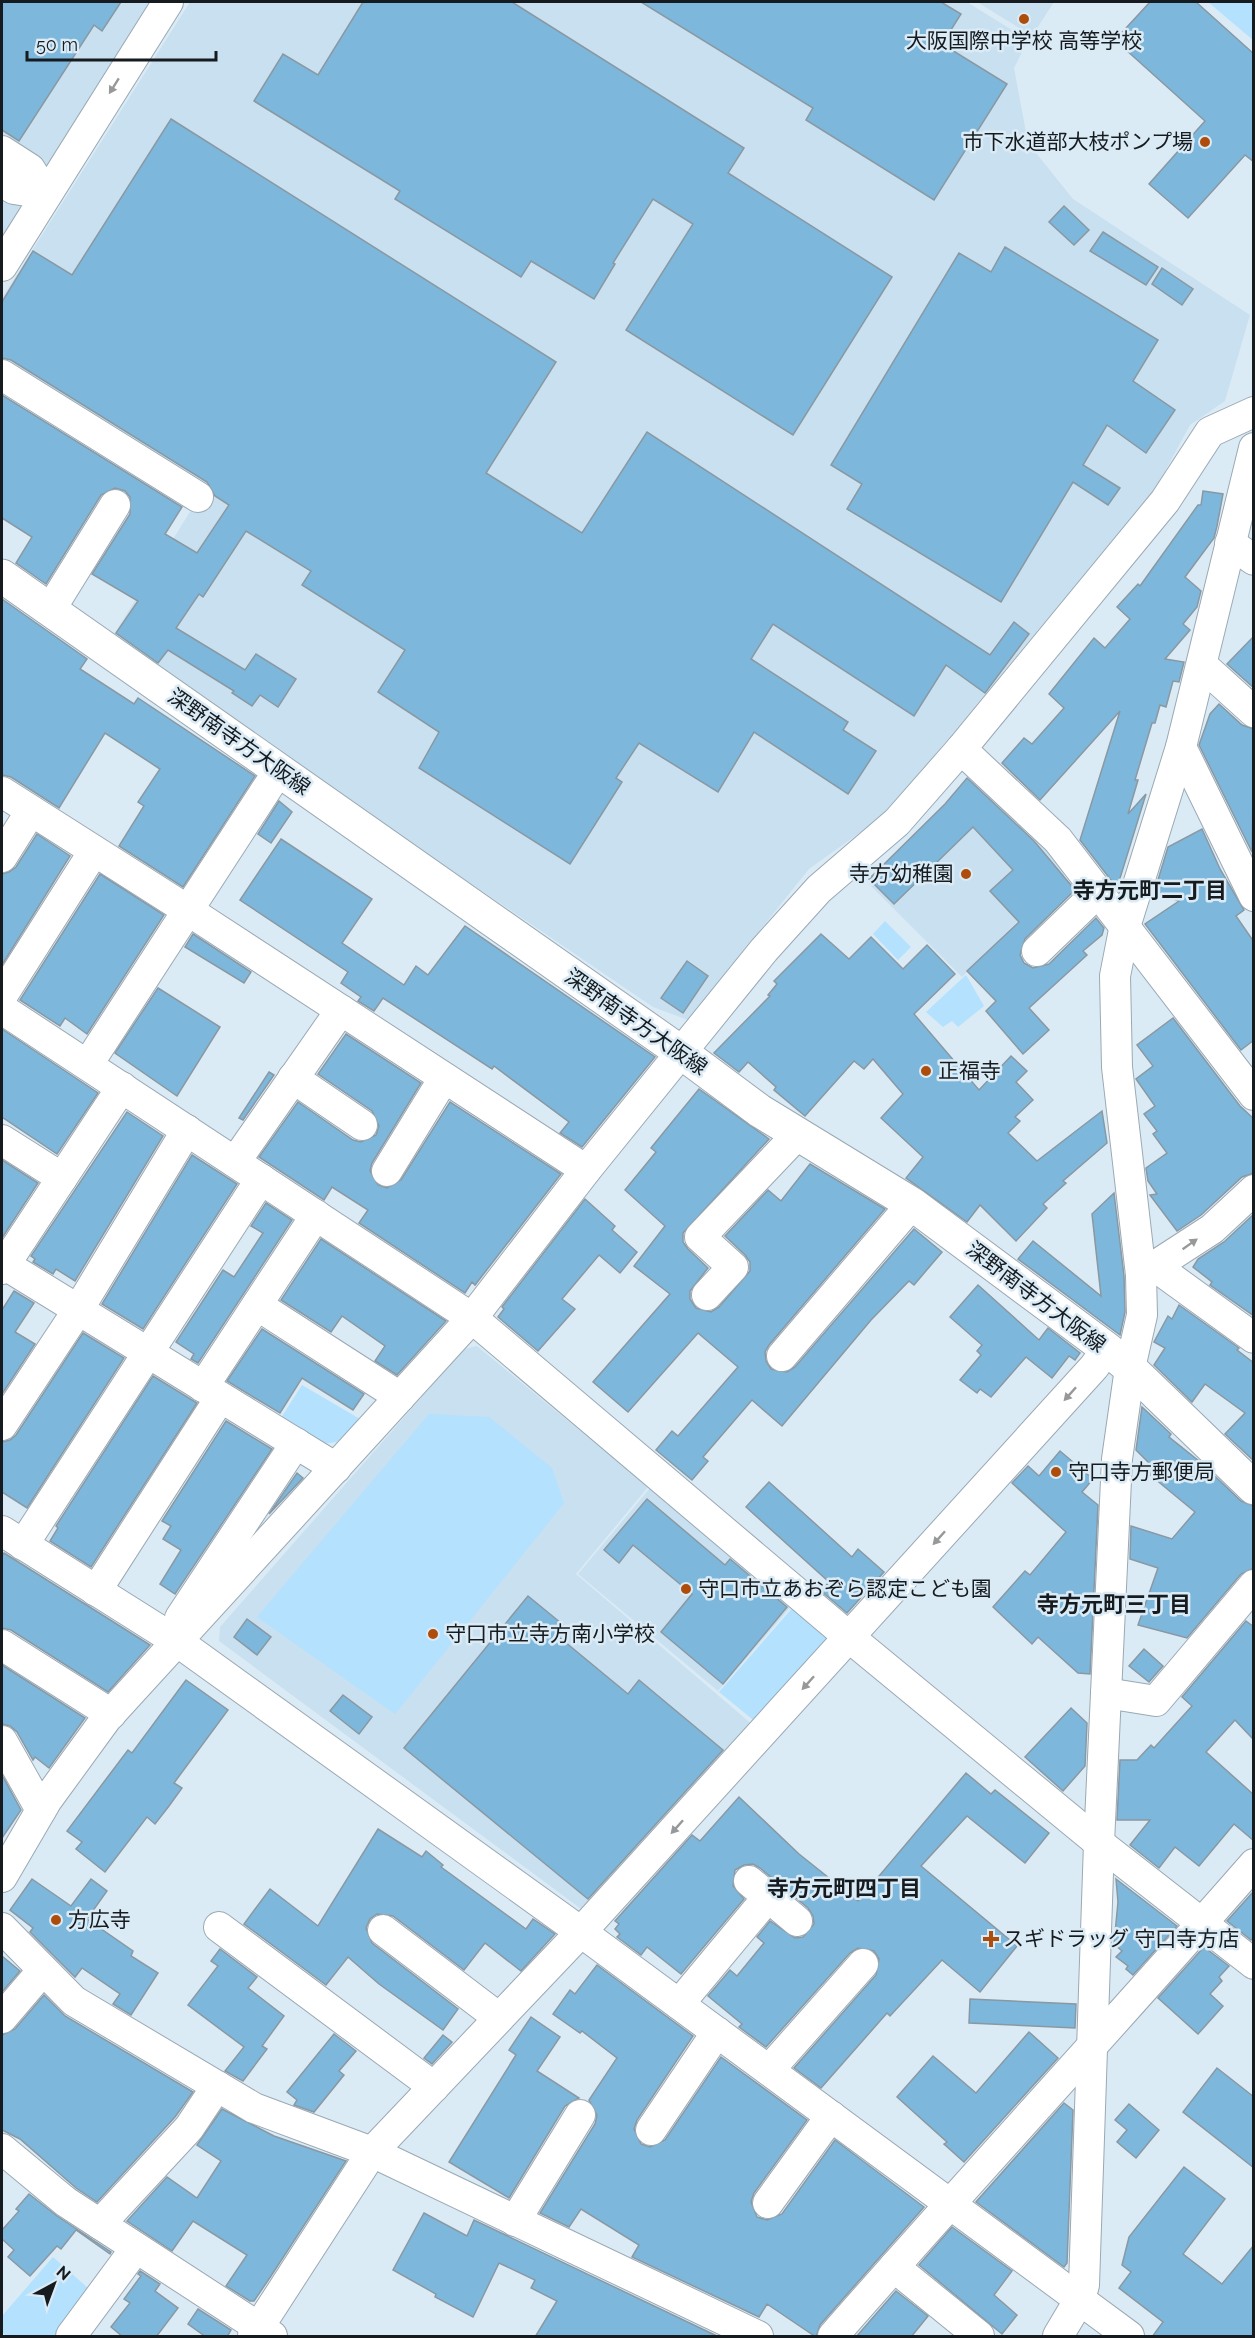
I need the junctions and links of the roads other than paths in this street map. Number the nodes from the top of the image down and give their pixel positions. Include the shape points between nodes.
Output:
1 (168, 2) edge
2 (2, 151) edge
3 (2, 182) edge
4 (46, 194) junction
5 (2, 266) edge
6 (2, 375) edge
7 (1254, 412) edge
8 (1254, 448) edge
9 (198, 497) dead end
10 (115, 505) dead end
11 (1242, 551) edge
12 (2, 576) edge
13 (50, 610) junction
14 (1202, 665) junction
15 (1254, 712) edge
16 (1181, 747) junction
17 (961, 749) junction
18 (279, 770) junction
19 (2, 792) edge
20 (31, 811) junction
21 (94, 851) junction
22 (2, 856) edge
23 (1251, 882) edge
24 (1097, 894) junction
25 (189, 911) junction
26 (1124, 930) junction
27 (1037, 951) dead end
28 (2, 996) edge
29 (2, 1009) edge
30 (341, 1010) junction
31 (682, 1053) junction
32 (88, 1064) junction
33 (293, 1078) junction
34 (444, 1078) junction
35 (122, 1087) junction
36 (1254, 1095) edge
37 (362, 1125) dead end
38 (187, 1130) junction
39 (797, 1135) junction
40 (2, 1140) edge
41 (235, 1162) junction
42 (586, 1170) junction
43 (387, 1171) dead end
44 (62, 1178) junction
45 (261, 1179) junction
46 (1254, 1190) edge
47 (912, 1204) junction
48 (316, 1215) junction
49 (2, 1266) edge
50 (1149, 1271) junction
51 (707, 1295) dead end
52 (257, 1305) junction
53 (78, 1310) junction
54 (471, 1318) junction
55 (1254, 1338) edge
56 (149, 1355) junction
57 (782, 1356) dead end
58 (1118, 1358) junction
59 (212, 1392) junction
60 (400, 1397) junction
61 (2, 1425) edge
62 (296, 1443) junction
63 (336, 1468) junction
64 (1254, 1488) edge
65 (12, 1538) edge
66 (1254, 1585) edge
67 (96, 1591) junction
68 (849, 1638) junction
69 (173, 1639) junction
70 (2, 1645) edge
71 (1106, 1693) junction
72 (111, 1714) junction
73 (2, 1741) edge
74 (41, 1810) junction
75 (1099, 1842) junction
76 (1254, 1864) edge
77 (2, 1877) edge
78 (797, 1921) dead end
79 (1203, 1922) junction
80 (219, 1927) dead end
81 (2, 1929) edge
82 (383, 1930) dead end
83 (581, 1932) junction
84 (863, 1964) dead end
85 (1254, 1964) edge
86 (43, 1970) junction
87 (679, 2004) junction
88 (2, 2018) edge
89 (499, 2018) junction
90 (717, 2032) junction
91 (1091, 2049) junction
92 (769, 2070) junction
93 (217, 2086) junction
94 (434, 2087) junction
95 (580, 2115) dead end
96 (831, 2116) junction
97 (651, 2130) dead end
98 (2, 2149) edge
99 (372, 2152) junction
100 (949, 2202) junction
101 (768, 2203) dead end
102 (515, 2221) junction
103 (100, 2224) junction
104 (136, 2248) junction
105 (894, 2267) junction
106 (1080, 2299) junction
107 (261, 2334) edge
108 (71, 2337) edge
109 (758, 2337) edge
110 (833, 2337) edge
111 (979, 2337) edge
112 (1059, 2337) edge
113 (1129, 2337) edge

1 -> 4 street
2 - 4 street via 30,169
3 - 4 street via 14,189
4 - 5 street
6 - 9 street
7 - 17 street via 1210,432 1165,501
8 - 11 street
10 - 13 street
11 - 14 street
12 - 13 main road, 深野南寺方大阪線
13 - 18 main road, 深野南寺方大阪線
14 - 15 street
14 - 16 street
16 - 23 street
16 - 26 street
17 - 24 street via 1058,840
17 - 31 street via 897,822 819,889 764,950
18 - 25 street
18 - 31 main road, 深野南寺方大阪線
19 - 20 street
20 - 21 street
20 - 22 street
21 - 25 street
21 - 28 street
24 - 26 street
24 - 27 street
25 - 30 street
25 - 32 street
26 - 36 street
26 - 50 street via 1115,976 1117,1067
29 - 32 street
30 - 33 street
30 - 34 street
31 - 39 main road, 深野南寺方大阪線
31 - 42 street
32 - 35 street
33 - 37 street
33 - 41 street
34 - 42 street
34 - 43 street
35 - 38 street
35 - 44 street
38 - 41 street
38 - 53 street
39 - 47 main road, 深野南寺方大阪線
39 - 51 street via 700,1237 733,1267
40 - 44 street
41 - 45 street
42 - 54 street
44 - 49 street
45 - 48 street
45 - 56 street
50 -> 46 street via 1212,1229
47 - 57 street
47 - 58 main road, 深野南寺方大阪線
48 - 52 street
48 - 54 street
49 - 53 street
50 - 55 street
50 - 58 street via 1142,1314
52 - 59 street
52 - 60 street
53 - 56 street
53 - 61 street
54 - 60 street
54 - 68 street
56 - 59 street
56 - 65 street
58 - 64 main road, 深野南寺方大阪線
58 -> 68 street via 1094,1367
58 - 71 street
59 - 62 street
59 - 67 street
60 - 63 street
62 - 63 street
62 - 69 street
63 - 69 street
65 - 67 street
66 - 71 street via 1156,1701
67 - 69 street
68 - 75 street
68 -> 83 street
69 - 72 street
69 - 83 street
70 - 72 street
71 - 75 street
72 - 74 street
73 - 74 street
74 - 77 street
75 - 79 street
75 - 91 street
76 - 79 street
78 - 87 street via 759,1889
79 - 85 street
79 - 91 street
80 - 94 street
81 - 86 street
82 - 89 street
83 - 87 street
83 - 89 street
84 - 92 street
86 - 88 street
86 - 93 street via 74,2001
87 - 90 street
89 - 94 street
90 - 92 street
90 - 97 street
91 - 100 street
91 - 106 street via 1084,2285
92 - 96 street
93 - 99 street via 254,2108
93 - 103 street via 189,2128
94 - 99 street
95 - 102 street
96 - 100 street
96 - 101 street
98 - 103 street via 66,2202
99 - 102 street
99 - 107 street
100 - 105 street
100 - 106 street
102 - 109 street
103 - 104 street
104 - 107 street
104 - 108 street
105 - 110 street
105 - 111 street
106 - 112 street
106 - 113 street

